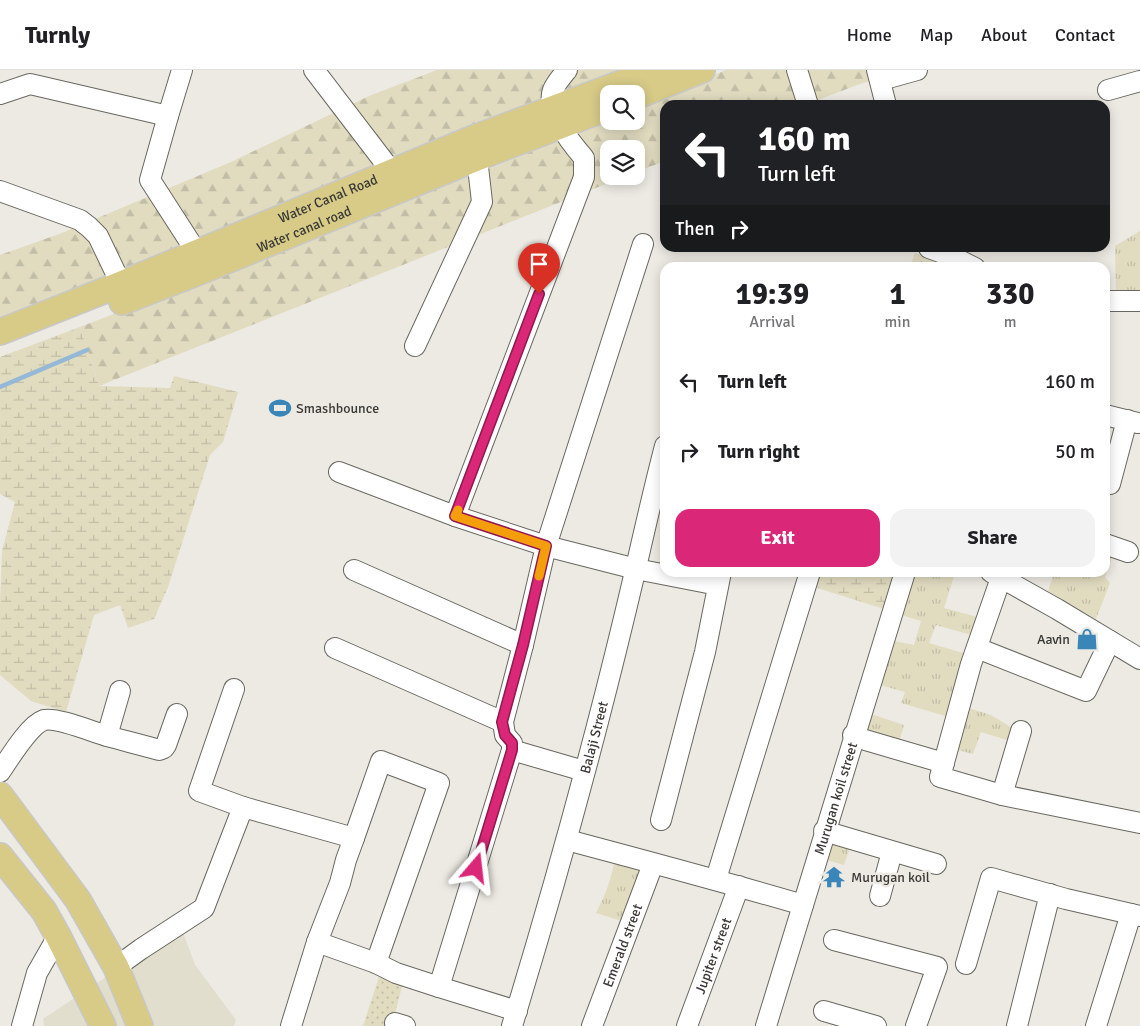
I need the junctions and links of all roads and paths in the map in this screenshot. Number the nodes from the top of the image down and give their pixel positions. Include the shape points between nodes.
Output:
1 (182, 70) edge
2 (314, 70) edge
3 (567, 70) edge
4 (657, 70) edge
5 (702, 70) edge
6 (797, 70) edge
7 (916, 70) edge
8 (879, 75) edge
9 (1140, 81) edge
10 (1108, 90) dead end
11 (645, 92) edge
12 (0, 94) edge
13 (806, 100) edge
14 (885, 100) edge
15 (600, 109) edge
16 (168, 116) junction
17 (556, 117) junction
18 (477, 158) junction
19 (397, 181) junction
20 (0, 191) edge
21 (643, 244) dead end
22 (935, 252) edge
23 (200, 262) junction
24 (950, 262) edge
25 (121, 284) junction
26 (1110, 301) edge
27 (1140, 301) edge
28 (0, 332) edge
29 (415, 346) dead end
30 (0, 349) edge
31 (1110, 416) edge
32 (1133, 422) edge
33 (660, 467) edge
34 (339, 472) dead end
35 (1110, 484) dead end
36 (455, 516) junction
37 (546, 546) junction
38 (1110, 546) edge
39 (1128, 552) dead end
40 (636, 569) junction
41 (354, 570) dead end
42 (660, 572) edge
43 (703, 577) edge
44 (808, 577) edge
45 (903, 577) edge
46 (998, 577) edge
47 (1004, 577) edge
48 (720, 579) edge
49 (1110, 641) junction
50 (523, 645) junction
51 (335, 648) dead end
52 (977, 648) junction
53 (1140, 660) edge
54 (234, 689) dead end
55 (120, 691) dead end
56 (177, 714) dead end
57 (502, 722) junction
58 (1021, 731) dead end
59 (107, 736) junction
60 (854, 736) junction
61 (512, 750) junction
62 (944, 763) junction
63 (0, 772) edge
64 (584, 772) junction
65 (0, 795) edge
66 (1002, 795) junction
67 (243, 808) junction
68 (661, 820) dead end
69 (1140, 823) edge
70 (825, 831) junction
71 (354, 838) junction
72 (567, 840) junction
73 (892, 852) junction
74 (0, 856) edge
75 (652, 864) junction
76 (936, 864) dead end
77 (716, 879) junction
78 (738, 886) junction
79 (1050, 894) junction
80 (880, 896) dead end
81 (803, 905) junction
82 (1136, 915) edge
83 (58, 936) junction
84 (834, 940) dead end
85 (317, 942) junction
86 (376, 963) junction
87 (966, 964) dead end
88 (116, 967) junction
89 (439, 987) junction
90 (824, 1011) dead end
91 (514, 1018) edge
92 (22, 1026) edge
93 (103, 1026) edge
94 (140, 1026) edge
95 (291, 1026) edge
96 (592, 1026) edge
97 (687, 1026) edge
98 (766, 1026) edge
99 (876, 1026) edge
100 (916, 1026) edge
101 (1017, 1026) edge
102 (1096, 1026) edge

1 - 16 street
2 - 19 street
3 - 17 street via 553,91
4 - 17 main road, Water Canal Road via 577,101
5 - 11 main road
6 - 13 street
7 - 8 street
8 - 14 street
9 - 10 street
12 - 16 street via 30,84
15 - 17 main road
16 - 23 street via 150,180
17 - 18 main road
17 - 19 main road, Water Canal Road via 474,138
17 - 36 street via 584,158 584,177
18 - 19 main road
18 - 29 street via 482,202
19 - 23 main road, Water Canal Road
20 - 25 street via 80,220 98,236
21 - 37 street
22 - 24 street
23 - 25 main road, Water Canal Road
23 - 30 main road
25 - 28 main road, Water Canal Road
26 - 27 street
31 - 32 street
32 - 35 street
33 - 40 street, Balaji Street
34 - 36 street
36 - 37 street
37 - 40 street
37 - 50 street
38 - 39 street
40 - 42 street
40 - 64 street, Balaji Street
41 - 50 street
43 - 48 street
44 - 77 street
45 - 60 street, Murugan koil street
46 - 52 street
47 - 49 street
48 - 68 street via 705,652
49 - 52 street via 1086,691
49 - 53 street
50 - 57 street
51 - 57 street
52 - 62 street
54 - 67 street via 199,791
55 - 59 street
56 - 59 street via 166,745 159,750
57 - 61 street
58 - 66 street
59 - 63 street via 45,720 28,733
60 - 62 street
60 - 70 street, Murugan koil street
61 - 64 street
61 - 89 street
62 - 66 street via 940,776
64 - 72 street, Balaji Street
65 - 88 main road via 78,900
66 - 69 street
67 - 71 street
67 - 88 street via 204,908
70 - 73 street
70 - 81 street, Murugan koil street
71 - 85 street
71 - 86 street via 381,761 439,783
72 - 75 street
72 - 91 street, Balaji Street
73 - 76 street
73 - 80 street
74 - 83 main road via 44,911
75 - 77 street
75 - 96 street, Emerald street
77 - 78 street
78 - 81 street
78 - 97 street, Jupiter street
79 - 82 street
79 - 87 street via 991,878
79 - 101 street
81 - 98 street, Murugan koil street
82 - 102 street
83 - 92 street via 37,972
83 - 93 main road
84 - 100 street via 937,967
85 - 86 street
85 - 95 street
86 - 89 street
88 - 94 main road
89 - 91 street
90 - 99 street

